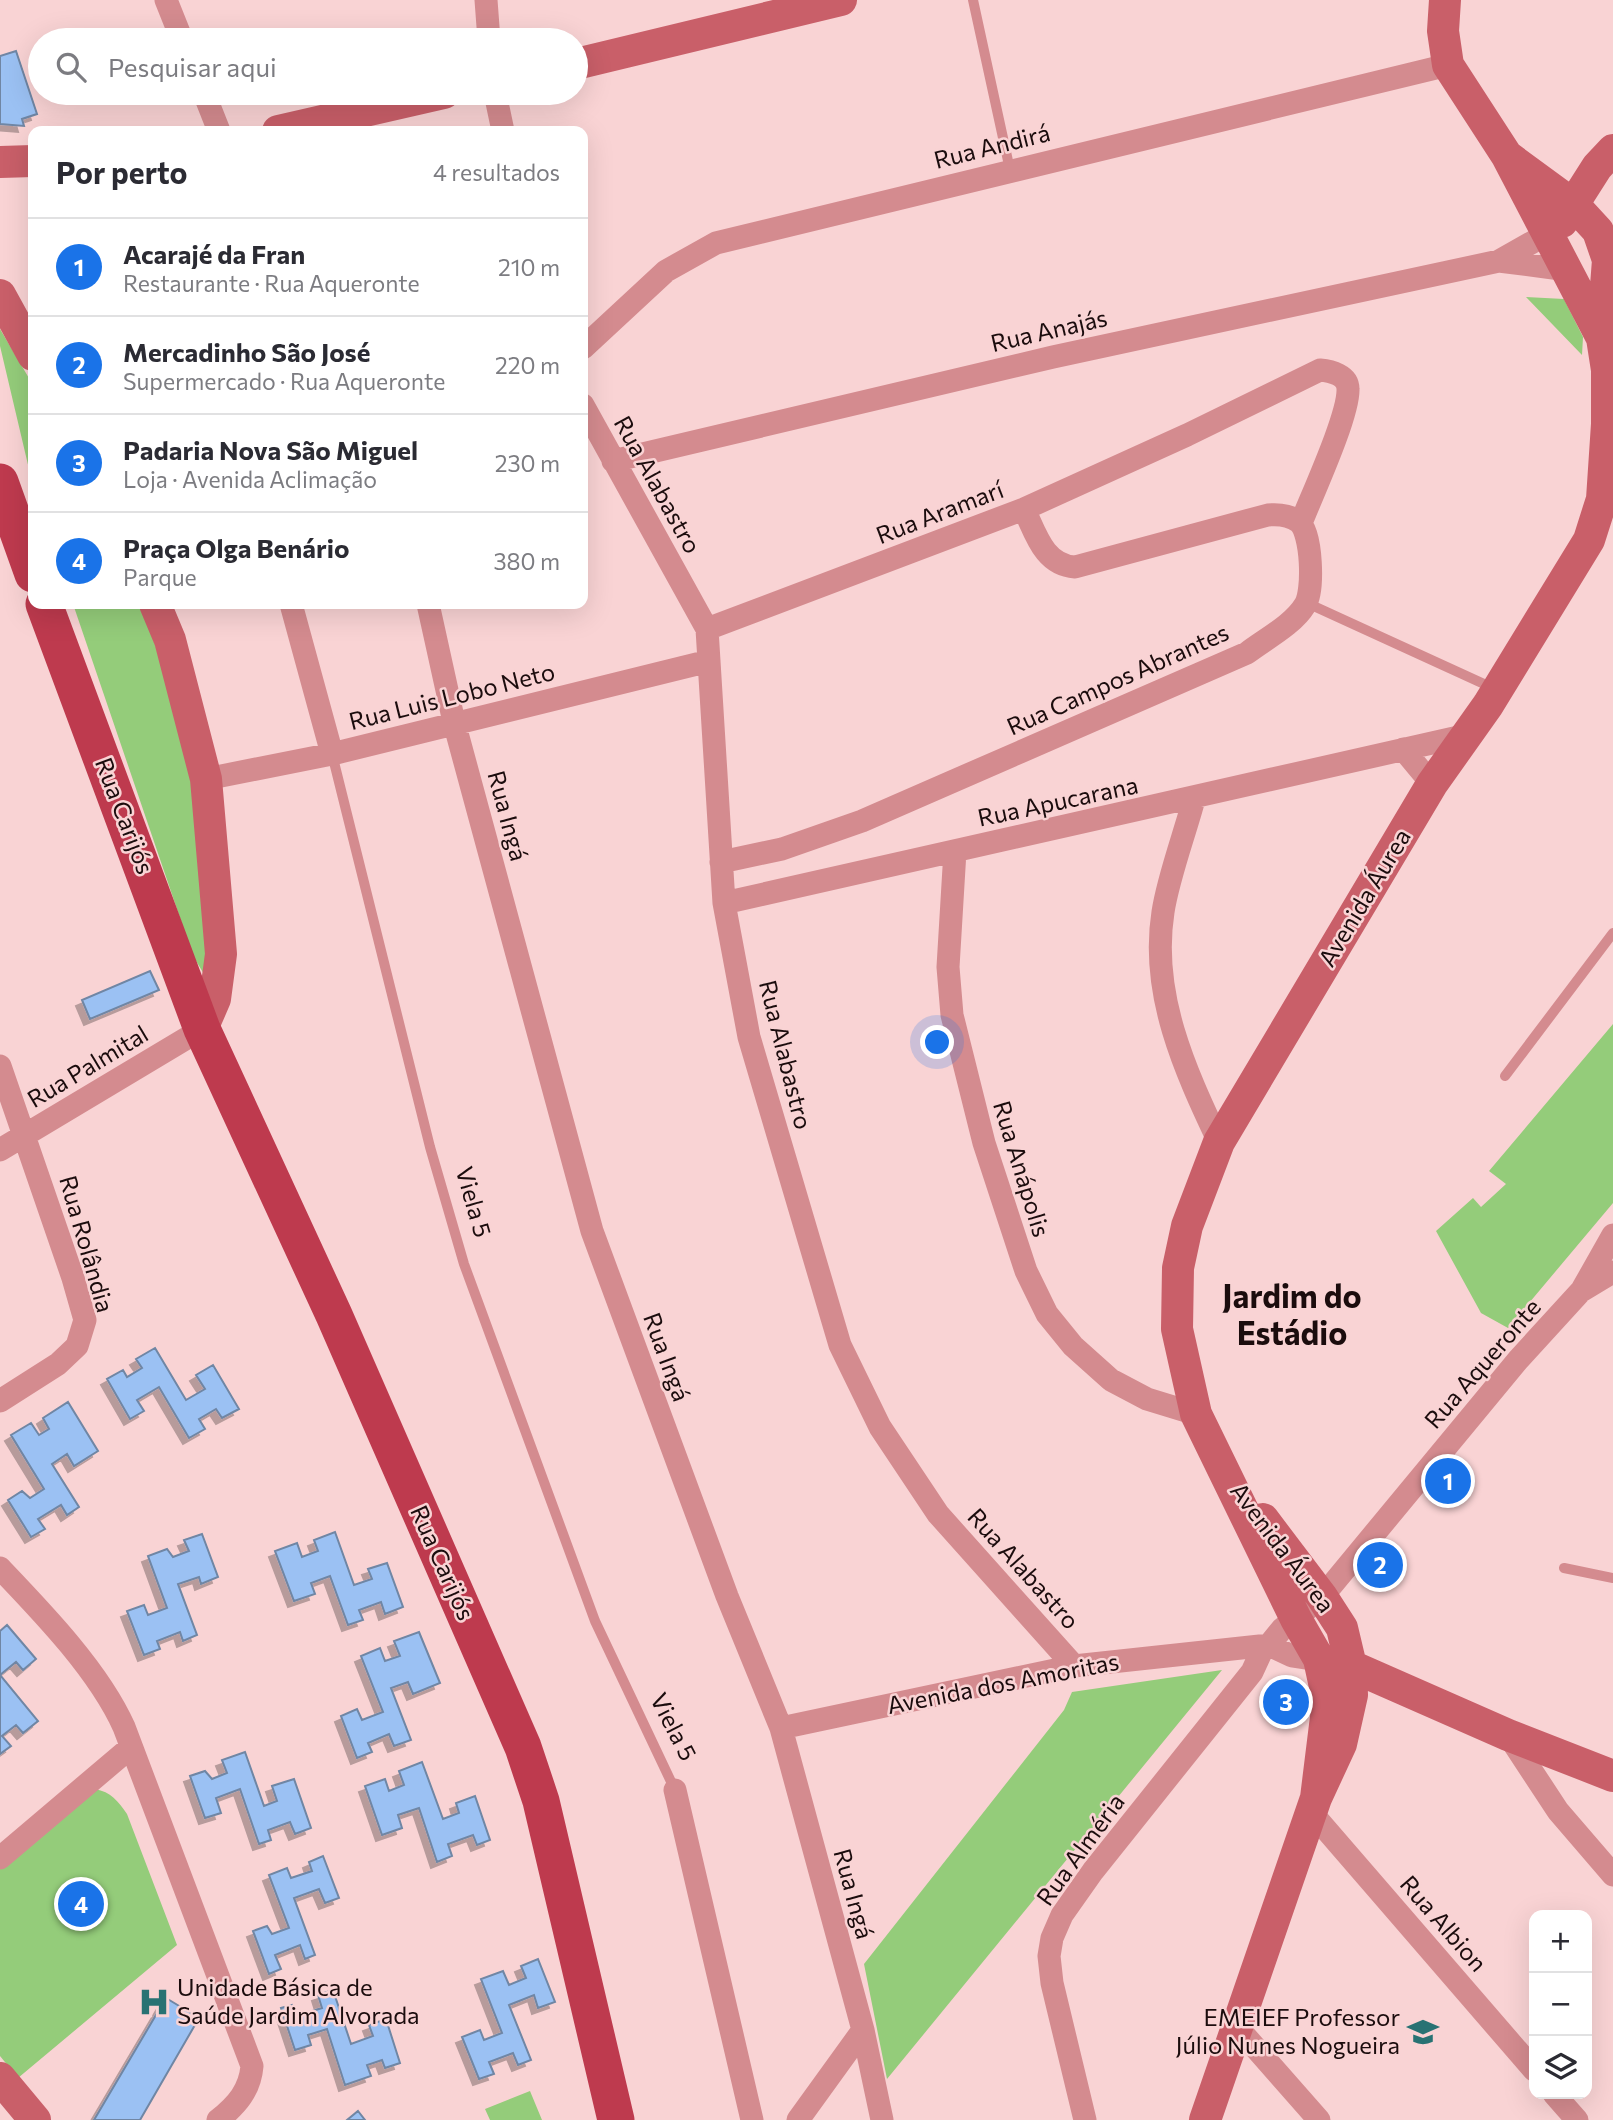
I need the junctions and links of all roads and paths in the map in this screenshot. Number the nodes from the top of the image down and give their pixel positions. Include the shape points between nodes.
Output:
1 (166, 0) edge
2 (486, 0) edge
3 (973, 0) edge
4 (1446, 0) edge
5 (822, 2) edge
6 (177, 28) edge
7 (488, 28) edge
8 (588, 61) edge
9 (1448, 65) junction
10 (209, 105) edge
11 (391, 105) edge
12 (498, 105) edge
13 (217, 126) edge
14 (300, 126) edge
15 (502, 126) edge
16 (1507, 156) junction
17 (1610, 158) edge
18 (28, 161) edge
19 (0, 162) edge
20 (1010, 170) junction
21 (1575, 206) junction
22 (1547, 234) junction
23 (1611, 258) edge
24 (1499, 261) junction
25 (1568, 270) junction
26 (0, 295) edge
27 (1602, 338) junction
28 (588, 343) edge
29 (28, 346) edge
30 (588, 414) edge
31 (613, 461) junction
32 (0, 482) edge
33 (1024, 509) junction
34 (1301, 523) junction
35 (28, 560) edge
36 (1307, 603) junction
37 (46, 609) edge
38 (157, 609) edge
39 (292, 609) edge
40 (429, 609) edge
41 (708, 629) junction
42 (709, 661) junction
43 (1497, 690) junction
44 (454, 722) junction
45 (1463, 736) junction
46 (1402, 749) junction
47 (332, 754) junction
48 (206, 779) junction
49 (1432, 784) junction
50 (1194, 799) junction
51 (955, 851) junction
52 (721, 862) junction
53 (724, 903) junction
54 (1613, 933) edge
55 (202, 1029) junction
56 (0, 1066) edge
57 (1506, 1076) dead end
58 (25, 1135) junction
59 (1219, 1142) junction
60 (0, 1150) edge
61 (1613, 1235) edge
62 (1613, 1272) edge
63 (1581, 1291) junction
64 (0, 1401) edge
65 (1196, 1414) junction
66 (1224, 1470) junction
67 (0, 1568) edge
68 (1564, 1568) dead end
69 (1613, 1578) edge
70 (1322, 1597) junction
71 (1296, 1619) junction
72 (1266, 1646) junction
73 (1319, 1659) junction
74 (1074, 1665) junction
75 (1351, 1666) junction
76 (781, 1728) junction
77 (1508, 1735) junction
78 (131, 1747) junction
79 (1613, 1776) edge
80 (676, 1790) joint
81 (1313, 1805) junction
82 (0, 1858) edge
83 (1613, 1875) edge
84 (1238, 2028) junction
85 (863, 2030) junction
86 (1529, 2064) edge
87 (0, 2078) edge
88 (1558, 2099) edge
89 (35, 2120) edge
90 (218, 2120) edge
91 (616, 2120) edge
92 (752, 2120) edge
93 (798, 2120) edge
94 (882, 2120) edge
95 (1085, 2120) edge
96 (1205, 2120) edge
97 (1319, 2120) edge
98 (1577, 2120) edge

1 - 6 street
2 - 7 street
3 - 20 lane
4 - 9 street via 1443,31
5 - 8 street
9 - 16 street
9 - 20 street, Rua Andirá
10 - 13 street
11 - 14 street
12 - 15 street
16 - 21 street, Avenida Áurea
16 - 22 street, Avenida Áurea
17 - 21 street
18 - 19 street
20 - 28 street, Rua Andirá via 716,243 666,271
21 - 22 street
21 - 23 street, Avenida Áurea via 1598,231
22 - 24 street, Rua Anajás
22 - 25 street, Avenida Áurea
23 - 25 street via 1592,270
23 - 27 street, Avenida Áurea
24 - 25 street, Rua Anajás
24 - 31 street, Rua Anajás via 1053,356
25 - 27 street, Avenida Áurea
26 - 29 street
27 - 43 street, Avenida Áurea via 1607,424 1602,499 1589,540
30 - 31 street, Rua Alabastro
31 - 41 street, Rua Alabastro
32 - 35 main road
33 - 34 street via 1052,560 1075,567 1268,515
33 - 34 street, Rua Aramarí via 1320,370 1333,371 1348,388 1338,428
33 - 41 street, Rua Aramarí
34 - 36 street via 1310,563
36 - 43 lane
36 - 52 street, Rua Campos Abrantes via 1247,653 862,821 782,849
37 - 55 main road, Rua Carijós
38 - 48 street via 170,640
39 - 47 street, Viela 5
40 - 44 street, Rua Ingá
41 - 42 street, Rua Alabastro
42 - 44 street, Rua Luis Lobo Neto
42 - 52 street, Rua Alabastro
43 - 45 street, Avenida Áurea
44 - 47 street, Rua Luis Lobo Neto
44 - 76 street, Rua Ingá via 592,1231 727,1596
45 - 46 street, Rua Apucarana
45 - 49 street, Avenida Áurea
46 - 49 street
46 - 50 street, Rua Apucarana
47 - 48 street, Rua Luis Lobo Neto
47 - 80 lane, Viela 5 via 430,1147 464,1264 595,1621
48 - 55 street via 221,954 215,999
49 - 59 street, Avenida Áurea
50 - 51 street, Rua Apucarana
50 - 59 street via 1163,909 1159,945 1175,1045
51 - 53 street, Rua Apucarana
51 - 65 street, Rua Anápolis via 948,967 952,1015 984,1143 1026,1271 1047,1314 1073,1346 1111,1380 1147,1399
52 - 53 street, Rua Alabastro
53 - 74 street, Rua Alabastro via 749,1037 840,1345 880,1427 938,1514
54 - 57 lane
55 - 58 street, Rua Palmital
55 - 91 main road, Rua Carijós via 334,1315 523,1747 541,1801
56 - 58 street, Rua Rolândia
58 - 60 street, Rua Palmital
58 - 64 street, Rua Rolândia via 85,1321 77,1346 58,1364
59 - 65 street, Avenida Áurea via 1187,1226 1178,1268 1177,1329
61 - 63 street
62 - 63 street, Rua Aqueronte
63 - 70 street, Rua Aqueronte via 1518,1360
65 - 66 street, Avenida Áurea
66 - 70 street, Avenida Áurea
66 - 71 street, Avenida Áurea
67 - 78 street via 107,1694
68 - 69 lane
70 - 71 street
70 - 75 street, Avenida Áurea via 1342,1628
71 - 72 street
71 - 73 street, Avenida Áurea
72 - 73 street, Avenida dos Amoritas via 1292,1656
72 - 74 street, Avenida dos Amoritas
72 - 95 street, Rua Alméria via 1252,1672 1093,1871 1052,1938 1052,1983
73 - 75 street, Avenida dos Amoritas
73 - 81 street via 1328,1712
74 - 76 street, Avenida dos Amoritas
75 - 77 street, Avenida dos Amoritas
75 - 81 street, Avenida Áurea via 1347,1727
76 - 85 street, Rua Ingá
77 - 79 street, Avenida dos Amoritas
77 - 83 street via 1558,1811
78 - 82 street
78 - 90 street via 252,2066 243,2096
80 - 92 street
81 - 84 street
81 - 86 street, Rua Albion
84 - 96 street
84 - 97 street
85 - 93 street
85 - 94 street, Rua Ingá
87 - 89 street
88 - 98 street

